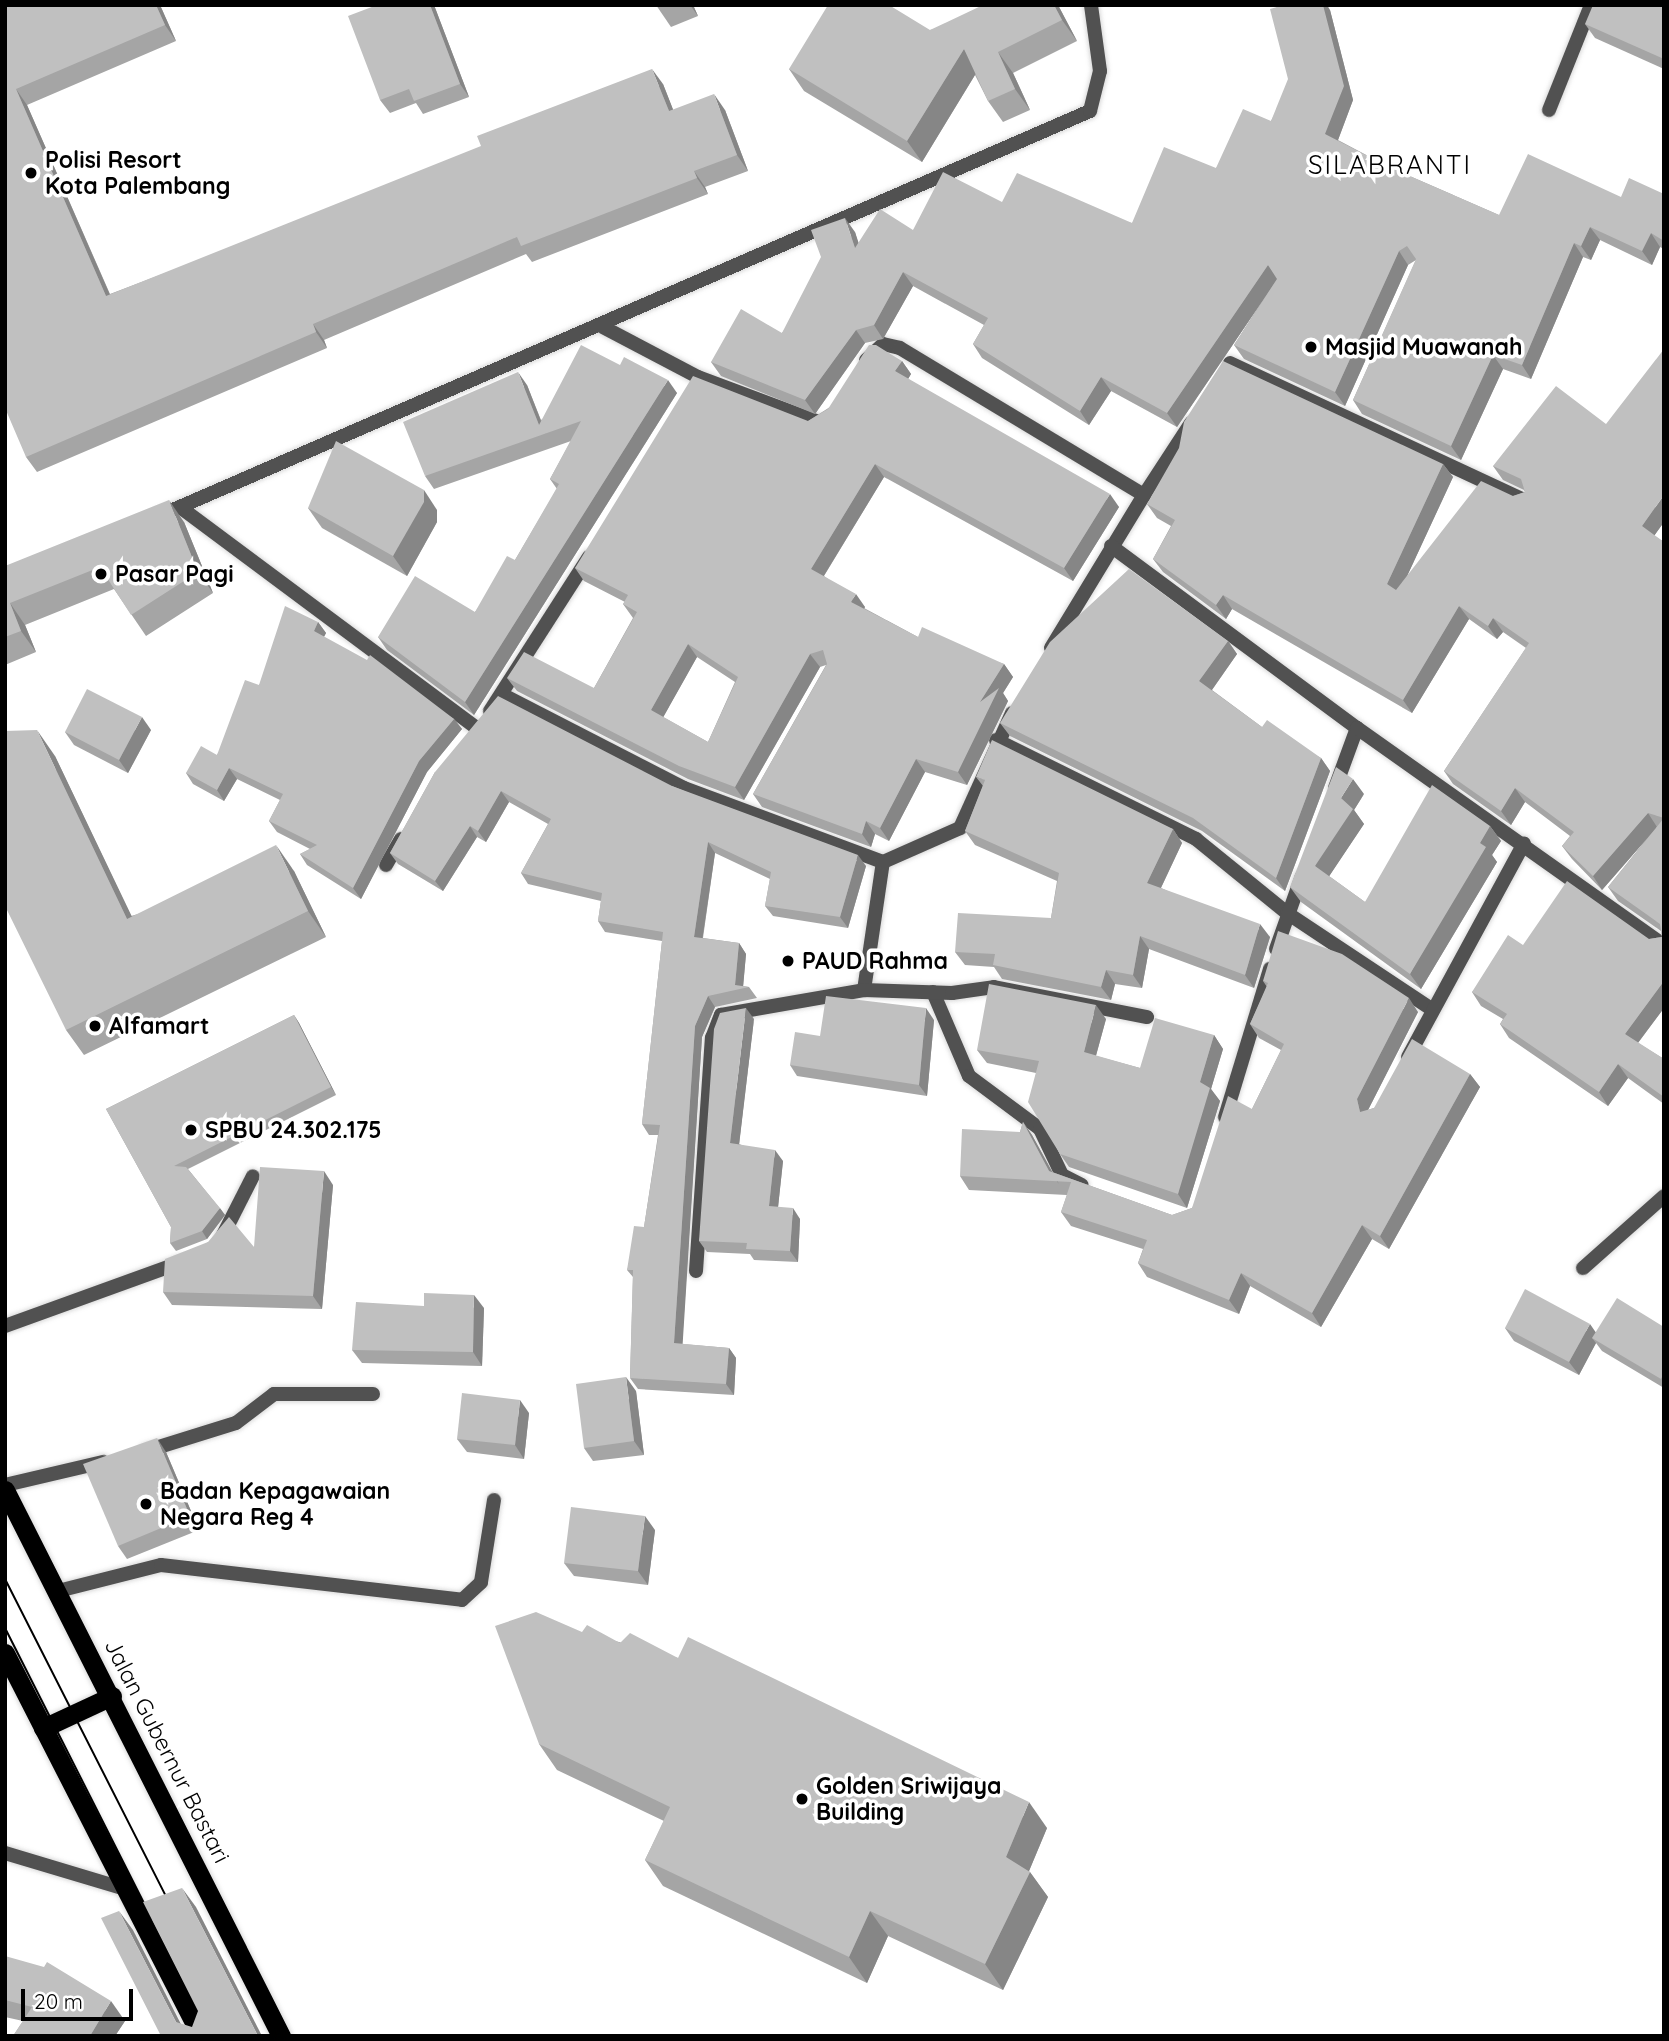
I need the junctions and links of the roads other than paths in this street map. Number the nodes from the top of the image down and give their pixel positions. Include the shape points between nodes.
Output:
1 (1091, 5) edge
2 (1591, 5) edge
3 (1549, 110) dead end
4 (603, 327) junction
5 (1230, 363) edge
6 (858, 371) edge
7 (698, 377) junction
8 (684, 393) edge
9 (837, 405) edge
10 (1201, 407) edge
11 (1144, 495) junction
12 (1527, 501) edge
13 (180, 507) junction
14 (143, 522) edge
15 (597, 543) edge
16 (1111, 546) junction
17 (1044, 660) edge
18 (1023, 694) edge
19 (503, 695) junction
20 (1357, 728) junction
21 (996, 740) junction
22 (1329, 802) edge
23 (410, 824) edge
24 (1524, 844) junction
25 (883, 862) junction
26 (1306, 864) edge
27 (386, 865) dead end
28 (1287, 914) junction
29 (1664, 945) edge
30 (864, 990) junction
31 (933, 992) junction
32 (1433, 1010) junction
33 (1147, 1017) dead end
34 (1401, 1069) edge
35 (1219, 1137) edge
36 (253, 1176) dead end
37 (1099, 1191) edge
38 (1664, 1196) edge
39 (213, 1247) edge
40 (195, 1257) edge
41 (1583, 1268) dead end
42 (696, 1271) dead end
43 (5, 1326) edge
44 (373, 1394) dead end
45 (5, 1488) edge
46 (494, 1500) dead end
47 (58, 1591) junction
48 (5, 1653) edge
49 (112, 1696) junction
50 (43, 1728) junction
51 (5, 1853) edge
52 (125, 1889) junction
53 (201, 2036) edge
54 (281, 2036) edge

1 - 4 street via 1100,71 1090,111
2 - 3 street
4 - 7 street
4 - 13 street
5 - 12 street via 1354,410
6 - 11 street via 873,349 900,348
7 - 8 street
7 - 9 street via 817,425
10 - 11 street
11 - 16 street
13 - 14 street
13 - 19 street via 472,733
15 - 19 street
16 - 17 street
16 - 20 street
18 - 21 street
19 - 25 street via 684,788 752,806
20 - 22 street
20 - 24 street
21 - 25 street via 960,828
21 - 28 street via 1196,839
23 - 27 street
24 - 29 street via 1609,897
24 - 32 street
25 - 30 street
26 - 28 street
28 - 32 street
28 - 35 street
30 - 31 street
30 - 42 street via 715,1021
31 - 33 street via 1038,992
31 - 37 street via 969,1076 1040,1129 1062,1175
32 - 34 street
36 - 39 street via 238,1215
38 - 41 street
40 - 43 street
44 - 45 street via 274,1394 236,1423
45 - 47 highway, Jalan Gubernur Bastari
46 - 47 street via 481,1582 462,1600 160,1565
47 - 49 highway, Jalan Gubernur Bastari
48 - 50 highway
49 - 50 highway
49 - 54 highway, Jalan Gubernur Bastari
50 - 52 highway
51 - 52 street
52 - 53 highway

